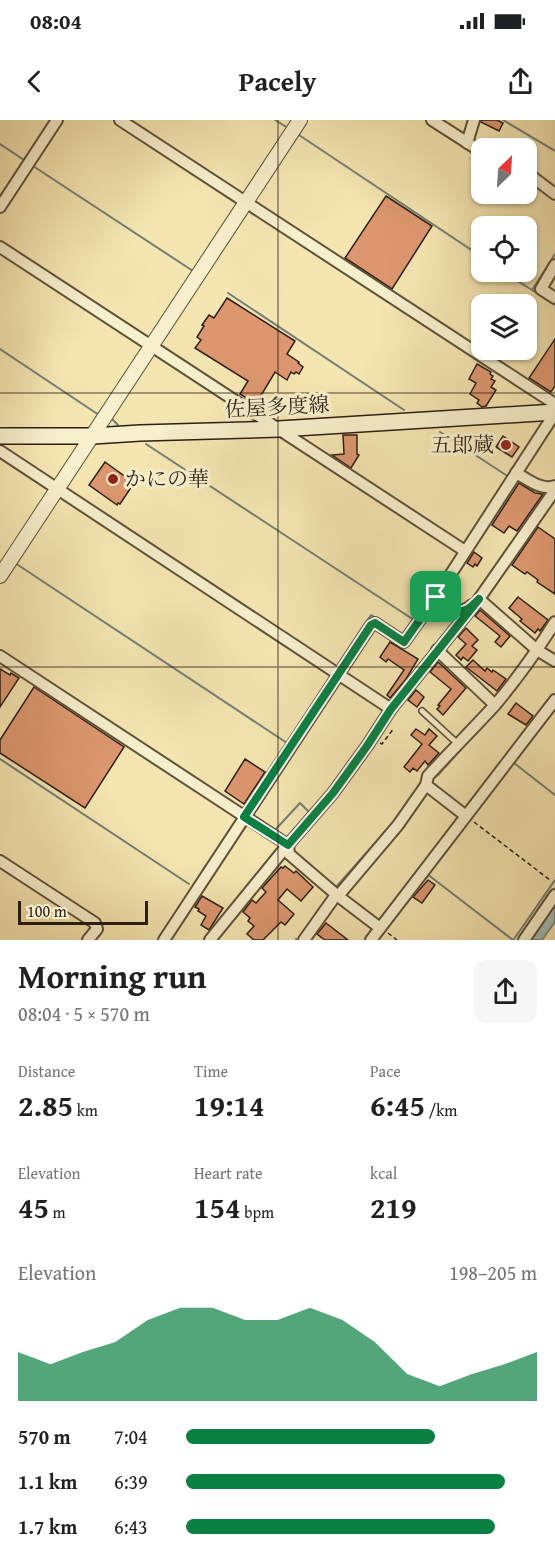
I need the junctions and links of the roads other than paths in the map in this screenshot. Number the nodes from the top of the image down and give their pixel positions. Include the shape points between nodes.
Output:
1 (57, 120) edge
2 (120, 120) edge
3 (300, 120) edge
4 (432, 120) edge
5 (474, 120) edge
6 (467, 143) junction
7 (471, 145) edge
8 (537, 180) edge
9 (555, 194) edge
10 (245, 203) junction
11 (0, 207) edge
12 (0, 247) edge
13 (555, 265) edge
14 (555, 298) edge
15 (151, 347) junction
16 (555, 404) edge
17 (555, 412) edge
18 (279, 429) junction
19 (0, 436) edge
20 (93, 436) junction
21 (0, 452) edge
22 (516, 473) junction
23 (555, 488) edge
24 (57, 489) junction
25 (465, 551) junction
26 (0, 576) edge
27 (436, 597) junction
28 (479, 599) junction
29 (555, 622) edge
30 (437, 650) junction
31 (537, 650) junction
32 (0, 656) edge
33 (555, 661) edge
34 (338, 674) junction
35 (554, 703) edge
36 (495, 705) junction
37 (391, 709) junction
38 (422, 711) dead end
39 (458, 744) junction
40 (426, 785) junction
41 (466, 816) junction
42 (244, 817) junction
43 (288, 845) junction
44 (0, 861) edge
45 (555, 895) edge
46 (337, 896) junction
47 (380, 928) junction
48 (88, 940) edge
49 (164, 940) edge
50 (210, 940) edge
51 (304, 940) edge
52 (371, 940) edge
53 (524, 940) edge

1 - 11 street
2 - 10 street
3 - 10 street
4 - 6 street
5 - 6 street
6 - 7 street
8 - 9 street
10 - 15 street
10 - 16 street
12 - 15 street
13 - 14 street via 541,289
15 - 18 street
15 - 20 street
17 - 18 main road, 佐屋多度線
17 - 22 street
18 - 20 main road, 佐屋多度線
18 - 25 street
19 - 20 main road, 佐屋多度線
20 - 24 street
21 - 24 street
22 - 23 street via 543,488
22 - 25 street
23 - 28 street
24 - 26 street
24 - 34 street
25 - 27 street
27 - 28 street via 449,611 467,610
27 - 34 street via 404,642 375,623 371,625
28 - 30 street
28 - 31 street
29 - 31 street
30 - 36 street
30 - 37 street
31 - 33 street
31 - 36 street
32 - 42 street
34 - 37 street
34 - 42 street
35 - 41 street
36 - 39 street
37 - 43 street via 333,793
38 - 39 lane
39 - 40 street via 428,776
40 - 41 street
40 - 46 street via 392,833
41 - 47 street
42 - 43 street
42 - 49 street
43 - 46 street via 289,854
43 - 50 street
44 - 48 street via 95,923 97,929
45 - 53 street
46 - 47 street
46 - 51 street
47 - 52 street

